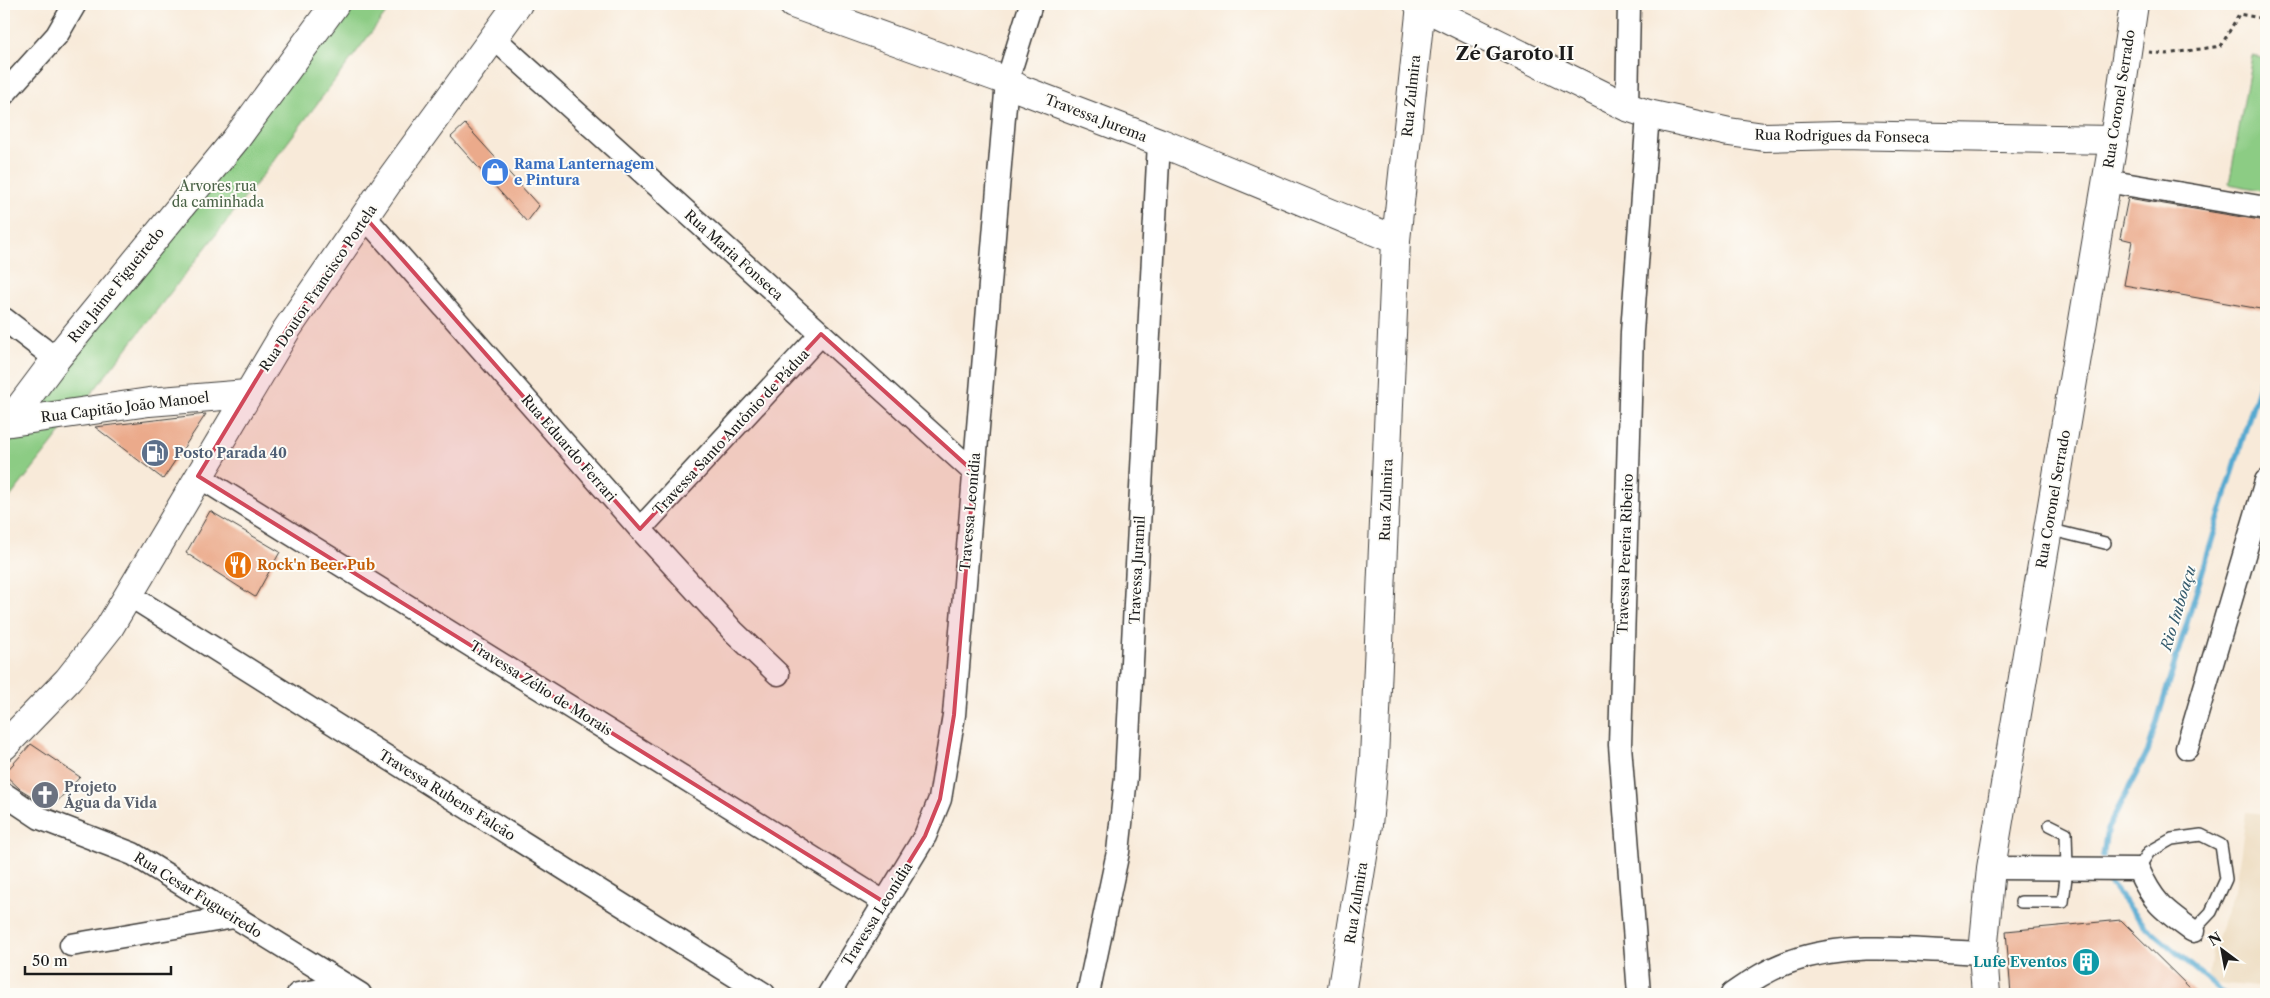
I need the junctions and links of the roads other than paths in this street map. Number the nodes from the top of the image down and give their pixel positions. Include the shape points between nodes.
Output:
1 (75, 4) edge
2 (335, 4) edge
3 (518, 4) edge
4 (793, 4) edge
5 (1031, 4) edge
6 (1420, 4) edge
7 (1629, 4) edge
8 (2134, 4) edge
9 (494, 38) junction
10 (1007, 81) junction
11 (4, 94) edge
12 (1637, 110) junction
13 (2113, 140) junction
14 (1158, 142) junction
15 (2106, 182) junction
16 (2266, 208) edge
17 (365, 217) junction
18 (1396, 240) junction
19 (4, 319) edge
20 (821, 334) junction
21 (56, 359) junction
22 (247, 394) junction
23 (4, 422) edge
24 (974, 472) junction
25 (198, 476) junction
26 (2266, 481) edge
27 (2048, 529) junction
28 (640, 530) junction
29 (2105, 543) dead end
30 (129, 596) junction
31 (778, 674) dead end
32 (4, 746) edge
33 (2187, 748) dead end
34 (4, 794) edge
35 (2050, 825) dead end
36 (1991, 868) junction
37 (2068, 869) junction
38 (2138, 869) junction
39 (884, 902) junction
40 (2021, 902) dead end
41 (234, 917) junction
42 (2193, 931) joint
43 (70, 945) dead end
44 (1982, 953) junction
45 (352, 990) edge
46 (298, 994) edge
47 (764, 994) edge
48 (829, 994) edge
49 (1088, 994) edge
50 (1341, 994) edge
51 (1639, 994) edge
52 (1732, 994) edge
53 (1986, 994) edge

1 - 11 street via 57,35
2 - 21 main road, Rua Jaime Figueiredo via 236,139
3 - 9 main road, Rua Doutor Francisco Portela
4 - 10 main road, Travessa Jurema
5 - 10 street, Travessa Leonídia
6 - 12 main road, Rua Rodrigues da Fonseca
6 - 18 main road, Rua Zulmira
7 - 12 street, Travessa Pereira Ribeiro
8 - 13 main road, Rua Coronel Serrado
9 - 17 main road, Rua Doutor Francisco Portela
9 - 20 street, Rua Maria Fonseca
10 - 14 main road, Travessa Jurema via 1020,89
10 - 24 street, Travessa Leonídia
12 - 13 main road, Rua Rodrigues da Fonseca via 1764,137 1840,135
12 - 51 street, Travessa Pereira Ribeiro via 1620,745
13 - 15 main road, Rua Coronel Serrado
14 - 18 main road, Travessa Jurema
14 - 49 street, Travessa Juramil via 1126,777 1118,852
15 - 16 street
15 - 27 main road, Rua Coronel Serrado
17 - 22 main road, Rua Doutor Francisco Portela via 287,329
17 - 28 street, Rua Eduardo Ferrari
18 - 50 main road, Rua Zulmira via 1374,759 1368,825
19 - 21 street
20 - 24 street, Rua Maria Fonseca
20 - 28 street, Travessa Santo Antônio de Pádua
21 - 23 main road, Rua Jaime Figueiredo via 20,407
22 - 23 main road, Rua Capitão João Manoel via 149,402
22 - 25 main road, Rua Doutor Francisco Portela
24 - 39 street, Travessa Leonídia via 954,715 940,799 925,836
25 - 30 main road, Rua Doutor Francisco Portela
25 - 39 street, Travessa Zélio de Morais
26 - 33 street
27 - 29 lane
27 - 36 main road, Rua Coronel Serrado
28 - 31 street, Rua Eduardo Ferrari via 733,631
30 - 32 main road, Rua Doutor Francisco Portela via 68,680
30 - 47 street, Travessa Rubens Falcão
34 - 41 street, Rua Cesar Fugueiredo via 40,818 134,854
35 - 37 lane via 2066,833
36 - 37 street
36 - 44 main road, Rua Coronel Serrado
37 - 38 street
37 - 40 lane via 2063,902
38 - 42 street via 2149,894
38 - 42 lane via 2150,852 2172,840 2201,835 2221,846 2226,879 2212,912
39 - 48 street, Travessa Leonídia
41 - 43 street
41 - 45 street, Rua Cesar Fugueiredo
44 - 52 street via 1842,950 1792,961 1754,979
44 - 53 main road, Rua Coronel Serrado
45 - 46 street

